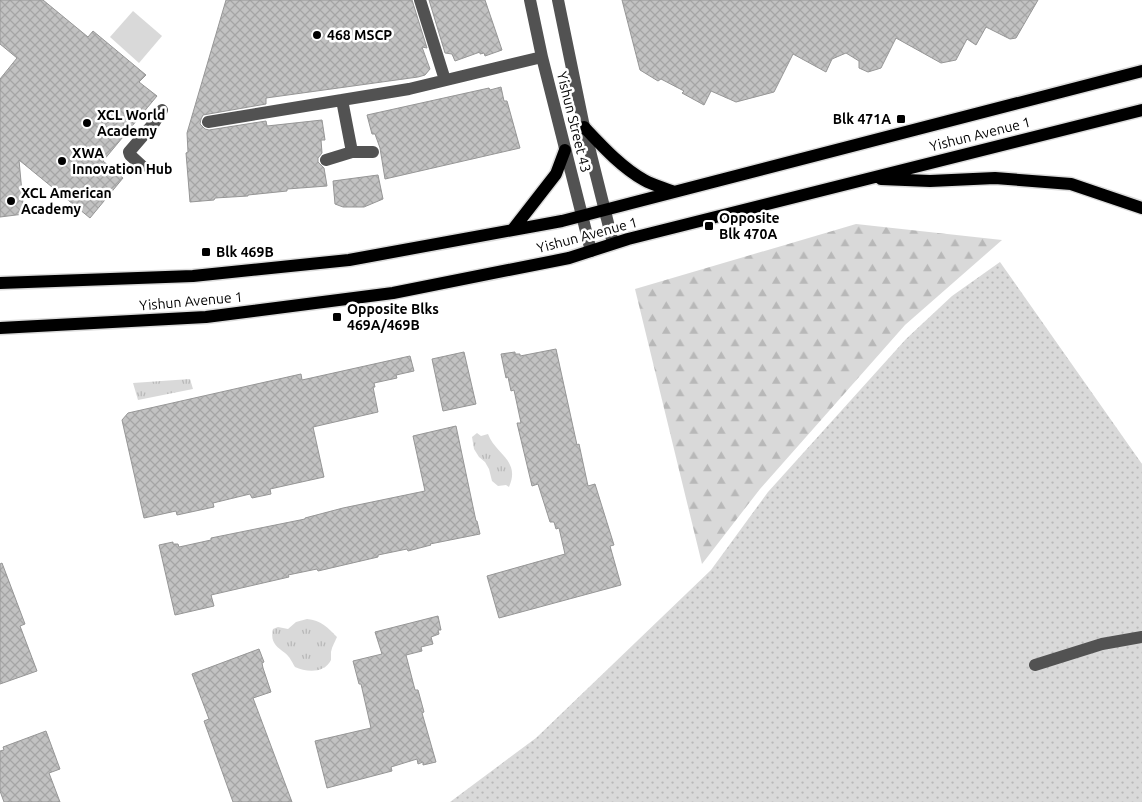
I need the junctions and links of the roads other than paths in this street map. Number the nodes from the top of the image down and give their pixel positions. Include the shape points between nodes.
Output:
1 (420, 0) edge
2 (530, 0) edge
3 (558, 0) edge
4 (542, 57) junction
5 (1142, 71) edge
6 (445, 80) junction
7 (342, 100) junction
8 (162, 110) dead end
9 (1142, 110) edge
10 (208, 122) dead end
11 (584, 126) junction
12 (565, 150) junction
13 (352, 152) junction
14 (373, 152) dead end
15 (326, 160) dead end
16 (142, 166) dead end
17 (865, 179) junction
18 (674, 192) junction
19 (1142, 208) edge
20 (604, 210) junction
21 (581, 215) junction
22 (514, 228) junction
23 (613, 243) junction
24 (591, 250) junction
25 (0, 283) edge
26 (0, 328) edge
27 (1142, 637) edge
28 (1035, 665) dead end

1 - 6 street
2 - 4 street, Yishun Street 43
3 - 11 street, Yishun Street 43
4 - 6 street
4 - 12 street, Yishun Street 43
5 - 18 main road, Yishun Avenue 1
6 - 7 street
7 - 10 street
7 - 13 street
8 - 16 street via 129,152
9 - 17 main road, Yishun Avenue 1
11 - 18 main road via 628,168 645,180
11 - 20 street, Yishun Street 43
12 - 21 street, Yishun Street 43
12 - 22 main road via 556,174
13 - 14 street
13 - 15 street
17 - 19 main road via 995,178 1071,184
17 - 23 main road, Yishun Avenue 1
18 - 20 main road, Yishun Avenue 1
20 - 21 main road, Yishun Avenue 1
20 - 23 street, Yishun Street 43
21 - 22 main road, Yishun Avenue 1
21 - 24 street, Yishun Street 43
22 - 25 main road, Yishun Avenue 1 via 349,260 193,276
23 - 24 main road, Yishun Avenue 1
24 - 26 main road, Yishun Avenue 1 via 569,258 393,293 206,317
27 - 28 street via 1102,644

